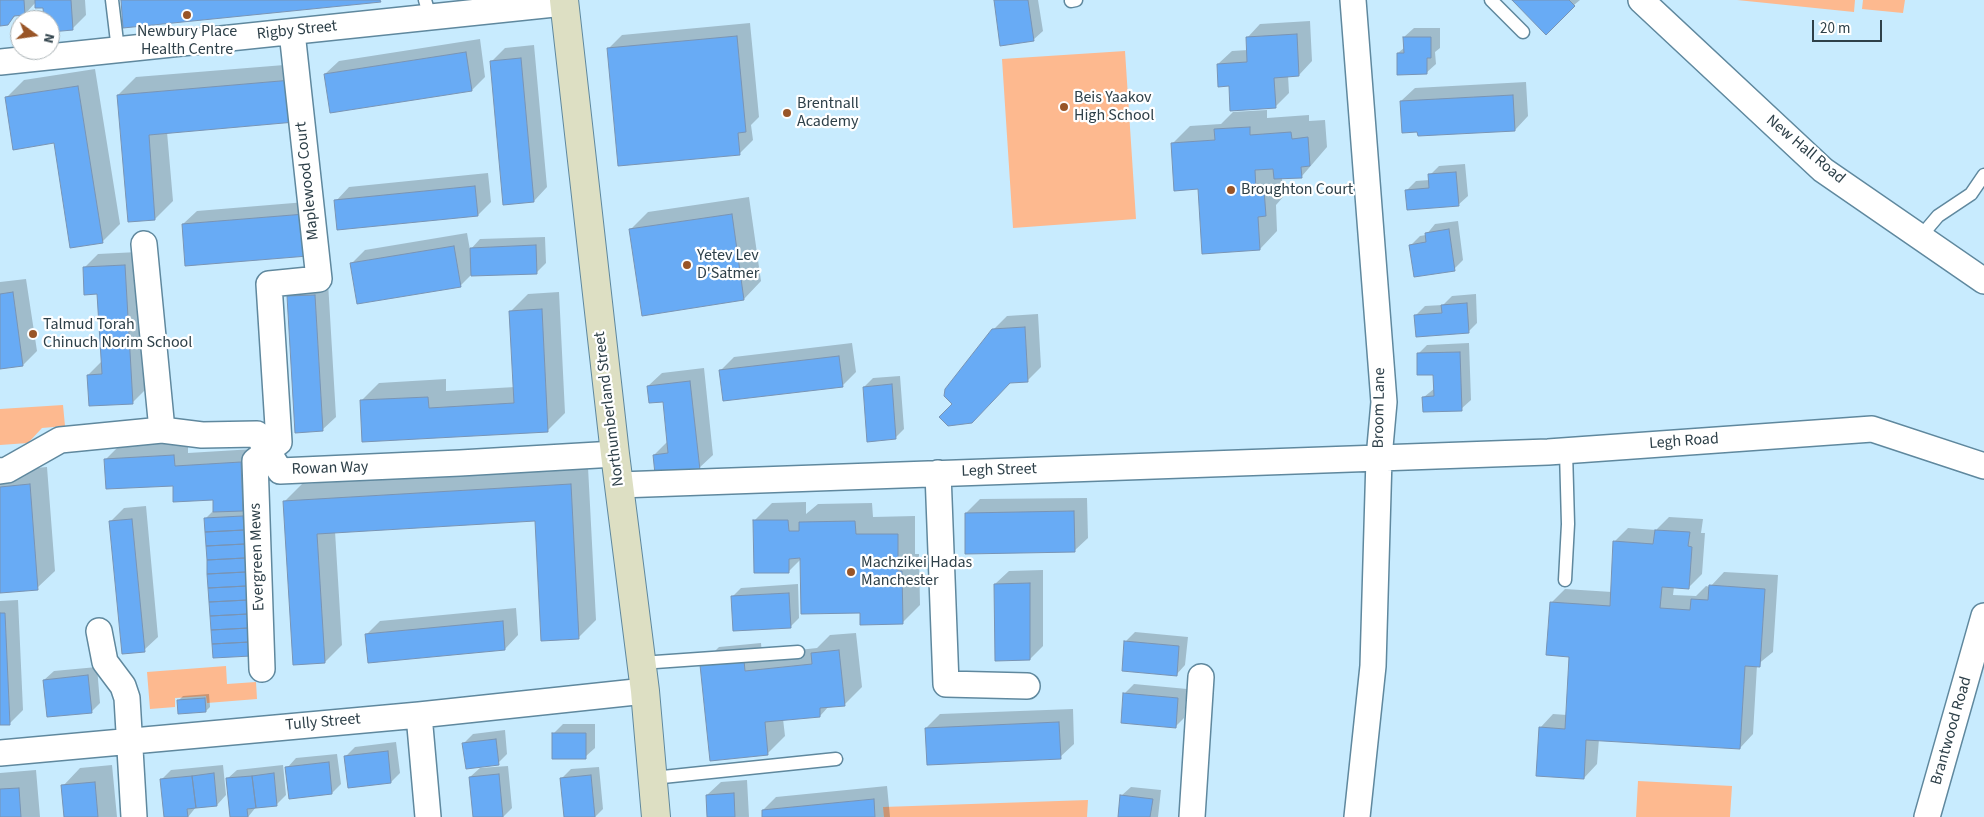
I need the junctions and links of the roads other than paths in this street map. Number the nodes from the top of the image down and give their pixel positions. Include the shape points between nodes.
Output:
1 (112, 0) edge
2 (1353, 0) edge
3 (1491, 0) edge
4 (1641, 0) edge
5 (564, 1) edge
6 (428, 9) edge
7 (292, 32) junction
8 (1523, 32) dead end
9 (118, 50) junction
10 (0, 62) edge
11 (1984, 175) edge
12 (1921, 236) junction
13 (144, 244) dead end
14 (1984, 281) edge
15 (162, 430) junction
16 (267, 451) junction
17 (1566, 451) junction
18 (615, 454) junction
19 (1379, 458) junction
20 (1984, 466) edge
21 (0, 470) edge
22 (938, 473) junction
23 (619, 486) junction
24 (1565, 580) dead end
25 (1984, 616) edge
26 (99, 631) dead end
27 (798, 652) dead end
28 (642, 663) junction
29 (262, 669) dead end
30 (1201, 677) dead end
31 (1027, 686) dead end
32 (645, 691) junction
33 (419, 715) junction
34 (129, 741) junction
35 (0, 753) edge
36 (836, 759) dead end
37 (653, 778) junction
38 (134, 817) edge
39 (428, 817) edge
40 (656, 817) edge
41 (1192, 817) edge
42 (1357, 817) edge
43 (1928, 817) edge

1 - 9 lane
2 - 19 street, Broom Lane via 1384,402
3 - 8 lane
4 - 12 street, New Hall Road via 1823,170
5 - 6 street, Rigby Street
5 - 18 street, Northumberland Street
6 - 7 street, Rigby Street
7 - 9 street, Rigby Street
7 - 16 street, Maplewood Court via 319,279 269,284 279,442
9 - 10 street, Rigby Street
11 - 12 lane via 1971,194 1938,216
12 - 14 street, New Hall Road
13 - 15 street
15 - 16 street, Rowan Way via 202,435 257,434
15 - 21 street via 60,440 7,470
16 - 18 street, Rowan Way via 280,471
16 - 29 street, Evergreen Mews via 255,461
17 - 19 street, Legh Road
17 - 20 street, Legh Road via 1872,429
17 - 24 lane via 1568,524
18 - 23 street, Northumberland Street
19 - 22 street, Legh Street
19 - 42 street, Broom Lane via 1373,666
22 - 23 street, Legh Street
22 - 31 street via 946,684
23 - 28 street, Northumberland Street
25 - 43 street, Brantwood Road
26 - 34 street via 105,662 123,686 127,698
27 - 28 lane
28 - 32 street, Northumberland Street
30 - 41 street
32 - 33 street, Tully Street
32 - 37 street, Northumberland Street
33 - 34 street, Tully Street
33 - 39 street
34 - 35 street, Tully Street
34 - 38 street
36 - 37 lane
37 - 40 street, Northumberland Street

